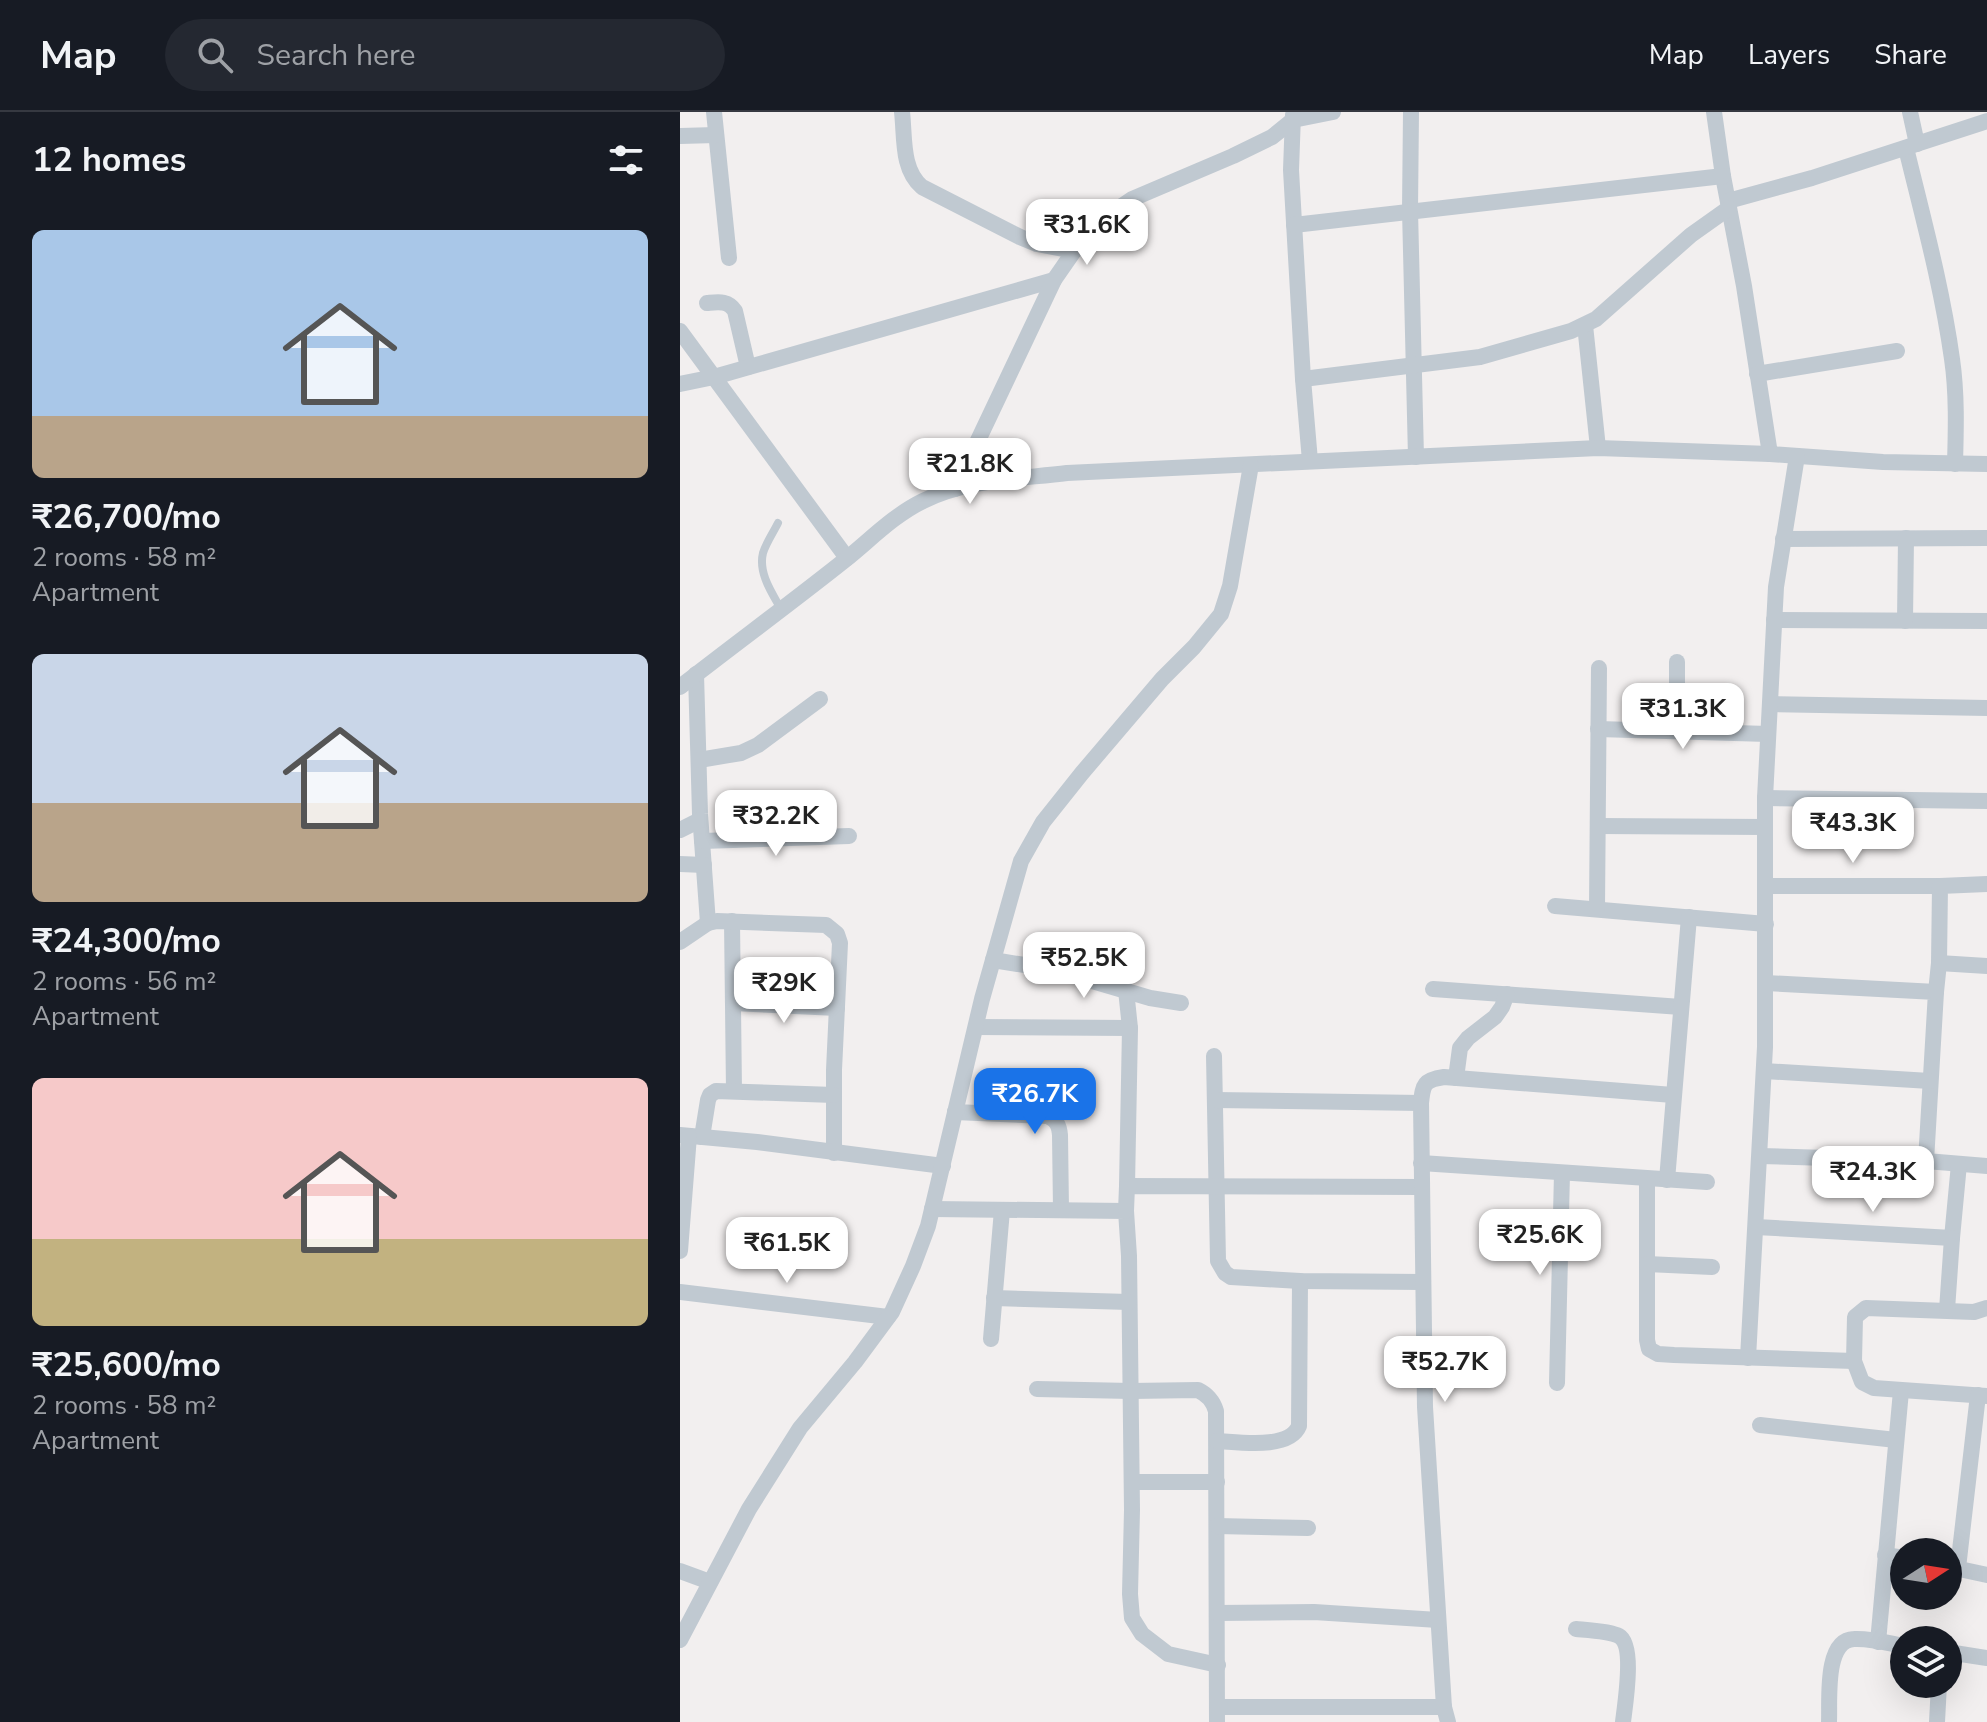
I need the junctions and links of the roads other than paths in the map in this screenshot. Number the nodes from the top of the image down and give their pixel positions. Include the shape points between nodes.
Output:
1 (714, 112) edge
2 (902, 112) edge
3 (1333, 112) edge
4 (1411, 112) edge
5 (1714, 112) edge
6 (1910, 112) edge
7 (1293, 116) edge
8 (1987, 121) edge
9 (716, 135) junction
10 (680, 136) edge
11 (1912, 146) junction
12 (1723, 176) junction
13 (1729, 204) junction
14 (1410, 210) junction
15 (1294, 225) junction
16 (1074, 251) junction
17 (729, 258) dead end
18 (1054, 280) junction
19 (707, 303) dead end
20 (1585, 325) junction
21 (680, 331) edge
22 (1897, 351) dead end
23 (1415, 365) junction
24 (748, 367) junction
25 (1757, 374) junction
26 (714, 377) junction
27 (1303, 379) junction
28 (680, 384) edge
29 (1598, 448) junction
30 (1770, 454) junction
31 (1797, 456) junction
32 (1416, 457) junction
33 (1310, 461) junction
34 (1955, 464) junction
35 (1987, 464) edge
36 (1251, 465) junction
37 (955, 489) junction
38 (778, 523) dead end
39 (1906, 538) junction
40 (1987, 538) edge
41 (1783, 539) junction
42 (847, 558) junction
43 (781, 609) junction
44 (1774, 620) junction
45 (1905, 621) junction
46 (1987, 621) edge
47 (1677, 662) dead end
48 (1599, 668) dead end
49 (696, 674) junction
50 (680, 687) edge
51 (820, 699) dead end
52 (1770, 704) junction
53 (1987, 708) edge
54 (1598, 729) junction
55 (1677, 731) junction
56 (1768, 734) junction
57 (699, 760) junction
58 (1765, 798) junction
59 (1987, 801) edge
60 (700, 820) junction
61 (1598, 826) junction
62 (1765, 827) junction
63 (680, 830) edge
64 (849, 836) dead end
65 (702, 841) junction
66 (680, 864) edge
67 (704, 865) junction
68 (1987, 884) edge
69 (1766, 886) junction
70 (1940, 886) junction
71 (1555, 906) dead end
72 (1597, 909) junction
73 (1689, 917) junction
74 (732, 921) junction
75 (708, 923) junction
76 (1766, 924) junction
77 (680, 942) edge
78 (993, 960) junction
79 (1939, 963) junction
80 (1987, 966) edge
81 (1766, 983) junction
82 (1433, 989) dead end
83 (1126, 990) junction
84 (1936, 992) junction
85 (1507, 994) junction
86 (733, 1003) junction
87 (1181, 1003) dead end
88 (1681, 1007) junction
89 (837, 1008) junction
90 (976, 1027) junction
91 (1130, 1028) junction
92 (1214, 1056) dead end
93 (1764, 1071) junction
94 (1456, 1078) junction
95 (1930, 1081) junction
96 (734, 1091) junction
97 (834, 1095) junction
98 (1673, 1095) junction
99 (1215, 1100) junction
100 (1421, 1103) junction
101 (955, 1112) junction
102 (690, 1136) edge
103 (834, 1153) junction
104 (1760, 1156) junction
105 (1926, 1161) junction
106 (1421, 1163) junction
107 (1959, 1164) junction
108 (943, 1166) junction
109 (1987, 1166) edge
110 (1562, 1173) junction
111 (1647, 1179) junction
112 (1667, 1180) junction
113 (1707, 1182) dead end
114 (1127, 1186) junction
115 (1216, 1186) junction
116 (1422, 1187) junction
117 (932, 1209) junction
118 (1002, 1210) junction
119 (1061, 1210) junction
120 (1126, 1211) junction
121 (681, 1220) edge
122 (1756, 1227) junction
123 (1952, 1238) junction
124 (680, 1251) edge
125 (1647, 1264) junction
126 (1712, 1267) dead end
127 (1300, 1281) junction
128 (1423, 1282) junction
129 (680, 1292) edge
130 (994, 1298) junction
131 (1129, 1302) junction
132 (1987, 1308) edge
133 (1947, 1310) junction
134 (888, 1317) junction
135 (991, 1339) dead end
136 (1748, 1358) junction
137 (1854, 1361) junction
138 (1557, 1383) dead end
139 (1037, 1389) dead end
140 (1131, 1391) junction
141 (1901, 1391) junction
142 (1983, 1396) edge
143 (1760, 1425) dead end
144 (1896, 1440) junction
145 (1217, 1441) junction
146 (1132, 1482) junction
147 (1217, 1482) junction
148 (1217, 1526) junction
149 (1308, 1528) dead end
150 (1958, 1538) edge
151 (1885, 1555) junction
152 (1890, 1556) edge
153 (1962, 1570) edge
154 (680, 1571) edge
155 (1987, 1575) edge
156 (710, 1582) junction
157 (1217, 1613) junction
158 (1438, 1620) junction
159 (1576, 1629) dead end
160 (680, 1640) edge
161 (1878, 1642) junction
162 (1890, 1644) edge
163 (1962, 1654) edge
164 (1987, 1658) edge
165 (1218, 1665) junction
166 (1938, 1698) edge
167 (1446, 1714) edge
168 (1217, 1715) edge
169 (1623, 1722) edge
170 (1829, 1722) edge
171 (1937, 1722) edge

1 - 9 street
2 - 16 street via 907,161 922,187 1020,237
3 - 7 street
4 - 14 street
5 - 12 street
6 - 11 street
7 - 15 street
7 - 16 street via 1272,137 1132,199 1107,216
8 - 11 street
9 - 10 street
9 - 17 street
11 - 13 street
11 - 34 street via 1952,362
12 - 13 street
12 - 14 street
13 - 20 street
13 - 25 street
14 - 15 street
14 - 23 street
15 - 27 street
16 - 18 street
18 - 24 street
18 - 37 street
19 - 24 street via 723,302 735,311
20 - 23 street via 1480,357
20 - 29 street
21 - 26 street
22 - 25 street
23 - 27 street
23 - 32 street
24 - 26 street
25 - 30 street
26 - 28 street
26 - 42 street
27 - 33 street
29 - 30 street
29 - 32 street
30 - 31 street
31 - 34 street
31 - 41 street
32 - 33 street
33 - 36 street
34 - 35 street
36 - 37 street via 1067,473
36 - 78 street via 1221,614 1043,822 1021,861
37 - 42 street via 923,501
38 - 43 lane via 762,561
39 - 40 street
39 - 41 street
39 - 45 street
41 - 44 street
42 - 43 street
43 - 49 street
44 - 45 street
44 - 52 street
45 - 46 street
47 - 55 street
48 - 54 street
49 - 50 street
49 - 57 street
51 - 57 street via 758,745
52 - 53 street
52 - 56 street
54 - 55 street
54 - 61 street
55 - 56 street
56 - 58 street
57 - 60 street
58 - 59 street
58 - 62 street
60 - 63 street
60 - 65 street
61 - 62 street
61 - 72 street
62 - 69 street
64 - 65 street
65 - 67 street
66 - 67 street
67 - 75 street
68 - 70 street
69 - 70 street
69 - 76 street
70 - 79 street
71 - 72 street
72 - 73 street
73 - 76 street
73 - 88 street
74 - 75 street
74 - 86 street
74 - 89 street via 832,929 840,943
75 - 77 street
76 - 81 street
78 - 83 street
78 - 90 street
79 - 80 street
79 - 84 street
81 - 84 street
81 - 93 street
82 - 85 street
83 - 87 street
83 - 91 street
84 - 95 street
85 - 88 street
85 - 94 street via 1495,1017 1460,1048
86 - 89 street
86 - 96 street
88 - 98 street
89 - 97 street
90 - 91 street
90 - 101 street
91 - 114 street
92 - 99 street
93 - 95 street
93 - 104 street
94 - 98 street
94 - 100 street via 1429,1080
95 - 105 street
96 - 97 street
96 - 102 street via 710,1095
97 - 103 street
98 - 112 street
99 - 100 street
99 - 115 street
100 - 106 street
101 - 108 street
101 - 119 street via 1054,1120 1060,1135
102 - 103 street
102 - 121 street
103 - 108 street
104 - 105 street
104 - 122 street
105 - 107 street
106 - 110 street
106 - 116 street
107 - 109 street
107 - 123 street
108 - 117 street
110 - 111 street
110 - 138 street
111 - 112 street
111 - 125 street
112 - 113 street
114 - 115 street
114 - 120 street
115 - 116 street
115 - 127 street via 1218,1261 1225,1273
116 - 128 street
117 - 118 street
117 - 134 street
118 - 119 street
118 - 130 street
119 - 120 street
120 - 131 street
121 - 124 street
122 - 123 street
122 - 136 street
123 - 133 street
125 - 126 street
125 - 136 street via 1649,1349 1658,1354
127 - 128 street
127 - 145 street via 1297,1432 1276,1442
128 - 158 street
129 - 134 street
130 - 131 street
130 - 135 street
131 - 140 street
132 - 133 street
133 - 137 street via 1866,1308 1855,1317
134 - 156 street via 800,1428
136 - 137 street
137 - 141 street via 1862,1382
139 - 140 street
140 - 145 street via 1198,1390 1207,1395 1216,1411
140 - 146 street
141 - 142 street
141 - 144 street
142 - 150 street
143 - 144 street
144 - 151 street
145 - 147 street
146 - 147 street
146 - 165 street via 1132,1618 1142,1634 1168,1654
147 - 148 street
148 - 149 street
148 - 157 street
151 - 152 street
151 - 161 street
153 - 155 street
154 - 156 street
156 - 160 street
157 - 158 street via 1314,1612
157 - 165 street
158 - 167 street
159 - 169 street via 1623,1638 1628,1664
161 - 162 street
161 - 170 street via 1854,1639 1837,1648
163 - 164 street
165 - 168 street
166 - 171 street
167 - 168 street

